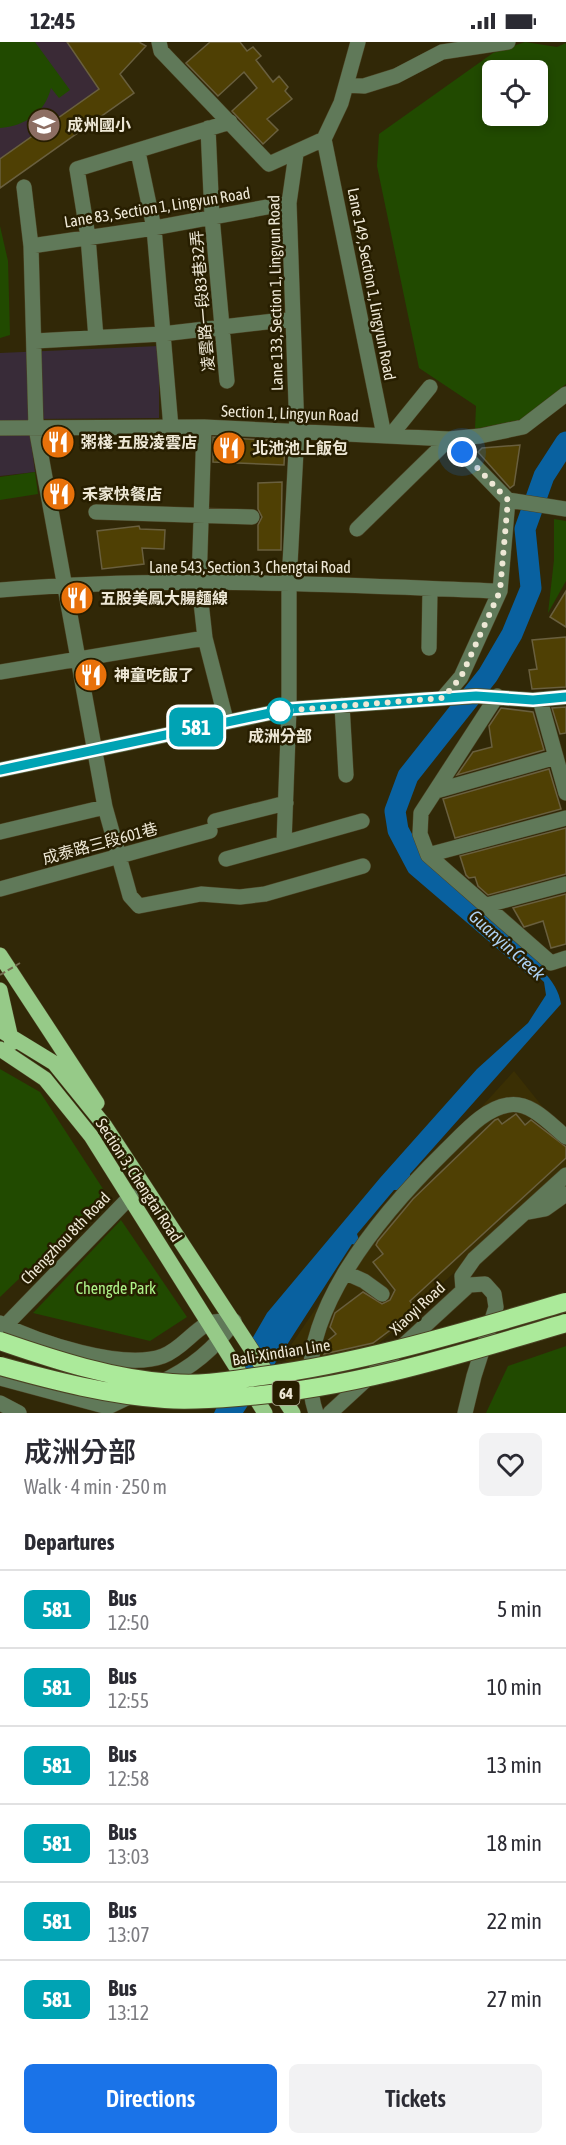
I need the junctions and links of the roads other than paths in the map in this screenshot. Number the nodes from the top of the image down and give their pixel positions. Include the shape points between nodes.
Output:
1 (159, 42) edge
2 (358, 42) edge
3 (508, 42) edge
4 (346, 85) junction
5 (230, 123) junction
6 (208, 128) junction
7 (324, 139) junction
8 (138, 152) junction
9 (296, 154) junction
10 (24, 187) dead end
11 (289, 203) junction
12 (212, 217) junction
13 (153, 228) junction
14 (88, 237) junction
15 (31, 246) junction
16 (292, 319) junction
17 (222, 327) junction
18 (162, 334) junction
19 (96, 338) junction
20 (34, 342) junction
21 (227, 381) dead end
22 (430, 387) dead end
23 (566, 394) edge
24 (204, 427) junction
25 (0, 428) edge
26 (36, 428) junction
27 (171, 428) junction
28 (297, 432) junction
29 (388, 435) junction
30 (449, 439) junction
31 (508, 500) junction
32 (560, 507) edge
33 (96, 512) dead end
34 (200, 516) junction
35 (252, 517) dead end
36 (357, 529) dead end
37 (289, 583) junction
38 (65, 584) junction
39 (199, 584) junction
40 (430, 589) junction
41 (0, 590) edge
42 (500, 591) junction
43 (205, 638) junction
44 (429, 648) dead end
45 (79, 658) junction
46 (0, 672) edge
47 (497, 696) junction
48 (566, 697) edge
49 (443, 698) junction
50 (540, 700) junction
51 (342, 705) junction
52 (289, 709) junction
53 (226, 720) junction
54 (96, 749) junction
55 (556, 757) junction
56 (0, 770) edge
57 (346, 775) dead end
58 (436, 791) junction
59 (566, 793) edge
60 (285, 803) junction
61 (105, 807) junction
62 (566, 818) edge
63 (362, 821) dead end
64 (0, 832) edge
65 (284, 843) junction
66 (428, 855) junction
67 (118, 858) junction
68 (226, 860) dead end
69 (363, 866) dead end
70 (566, 884) edge
71 (0, 889) edge
72 (487, 905) junction
73 (0, 955) edge
74 (566, 958) edge
75 (0, 990) edge
76 (6, 1033) edge
77 (6, 1053) edge
78 (566, 1137) edge
79 (134, 1168) junction
80 (566, 1175) edge
81 (566, 1194) edge
82 (130, 1196) junction
83 (527, 1212) junction
84 (346, 1273) junction
85 (463, 1290) junction
86 (382, 1294) dead end
87 (566, 1302) edge
88 (234, 1321) junction
89 (208, 1323) junction
90 (566, 1323) edge
91 (1, 1330) edge
92 (224, 1348) junction
93 (0, 1366) edge
94 (180, 1374) junction
95 (0, 1378) edge
96 (0, 1403) edge
97 (264, 1411) edge
98 (20, 1413) edge
99 (188, 1413) edge
100 (293, 1413) edge
101 (316, 1413) edge
102 (330, 1413) edge
103 (465, 1413) edge

1 - 5 street via 161,51
2 - 4 street
3 - 4 street via 442,52 396,76 363,86
4 - 7 street
5 - 6 street
5 - 9 street via 269,164
6 - 8 street
6 - 12 street, 凌雲路一段83巷32弄
7 - 9 street
7 - 29 street, Lane 149, Section 1, Lingyun Road
8 - 13 street
8 - 14 street via 77,169
9 - 11 street, Lane 133, Section 1, Lingyun Road
10 - 15 street
11 - 12 street, Lane 83, Section 1, Lingyun Road
11 - 16 street, Lane 133, Section 1, Lingyun Road
12 - 13 street, Lane 83, Section 1, Lingyun Road
12 - 17 street, 凌雲路一段83巷32弄
13 - 14 street, Lane 83, Section 1, Lingyun Road
13 - 18 street
14 - 15 street, Lane 83, Section 1, Lingyun Road
14 - 19 street
15 - 20 street
16 - 17 street
16 - 28 street, Lane 133, Section 1, Lingyun Road
17 - 18 street
17 - 21 street, 凌雲路一段83巷32弄
18 - 19 street
18 - 27 street
19 - 20 street
20 - 26 street
22 - 29 street
23 - 30 street, Section 1, Lingyun Road via 523,428
24 - 27 street, Section 1, Lingyun Road
24 - 28 street, Section 1, Lingyun Road
24 - 34 street
25 - 26 street, Section 1, Lingyun Road
26 - 27 street, Section 1, Lingyun Road
26 - 38 street
28 - 29 street, Section 1, Lingyun Road
28 - 37 street, Lane 133, Section 1, Lingyun Road
29 - 30 street, Section 1, Lingyun Road
30 - 31 street
30 - 36 street
31 - 32 street
31 - 42 street
33 - 34 street
34 - 35 street
34 - 39 street
37 - 39 street, Lane 543, Section 3, Chengtai Road
37 - 40 street, Lane 543, Section 3, Chengtai Road
37 - 52 street, Lane 133, Section 1, Lingyun Road
38 - 39 street, Lane 543, Section 3, Chengtai Road
38 - 41 street, Lane 543, Section 3, Chengtai Road
38 - 45 street
39 - 43 street
40 - 42 street, Lane 543, Section 3, Chengtai Road
40 - 44 street
42 - 49 street via 461,677
43 - 45 street
43 - 53 street
45 - 46 street
45 - 54 street
47 - 49 street
47 - 50 street
47 - 58 street
48 - 50 street
49 - 51 street
50 - 55 street
51 - 52 street
51 - 57 street
52 - 53 street
52 - 60 street, Lane 133, Section 1, Lingyun Road
53 - 54 street
54 - 56 street
54 - 61 street
55 - 58 street
55 - 59 street
58 - 66 street via 421,813 420,834
60 - 65 street, Lane 133, Section 1, Lingyun Road
60 - 67 street, 成泰路三段601巷
61 - 64 street
61 - 67 street
62 - 66 street
63 - 65 street
65 - 68 street
66 - 72 street
67 - 69 street via 130,896 139,906 201,894 265,894
67 - 71 street, 成泰路三段601巷
70 - 72 street
72 - 74 street via 550,963
73 - 79 main road via 110,1122
75 - 76 main road, Section 3, Chengtai Road
76 - 77 main road, Section 3, Chengtai Road
76 - 79 main road, Section 3, Chengtai Road via 54,1064
77 - 82 main road, Section 3, Chengtai Road via 45,1079 91,1136
78 - 84 street via 528,1107 511,1104 491,1111 445,1151 404,1196
79 - 88 main road, Section 3, Chengtai Road
80 - 83 street
81 - 83 street via 545,1209
82 - 89 main road, Section 3, Chengtai Road
82 - 91 street, Chengzhou 8th Road
83 - 85 street via 474,1259 462,1276
84 - 86 street
84 - 101 street via 332,1296 310,1360
85 - 102 street, Xiaoyi Road
85 - 103 street, Xiaoyi Road via 484,1284 494,1294 496,1307
87 - 91 highway, Bali-Xindian Line / 64, bridge via 452,1336 316,1369 205,1383 172,1383 53,1359
88 - 89 street
88 - 92 street
88 - 100 main road, Section 3, Chengtai Road
89 - 91 street via 188,1342 163,1356 137,1362 80,1352
89 - 92 main road, Section 3, Chengtai Road
90 - 93 highway, 64, bridge via 389,1374 321,1389 261,1396 167,1399 107,1392
92 - 94 street
92 - 97 main road, Section 3, Chengtai Road, bridge
94 - 95 street via 108,1407
94 - 99 street via 194,1394
96 - 98 street

